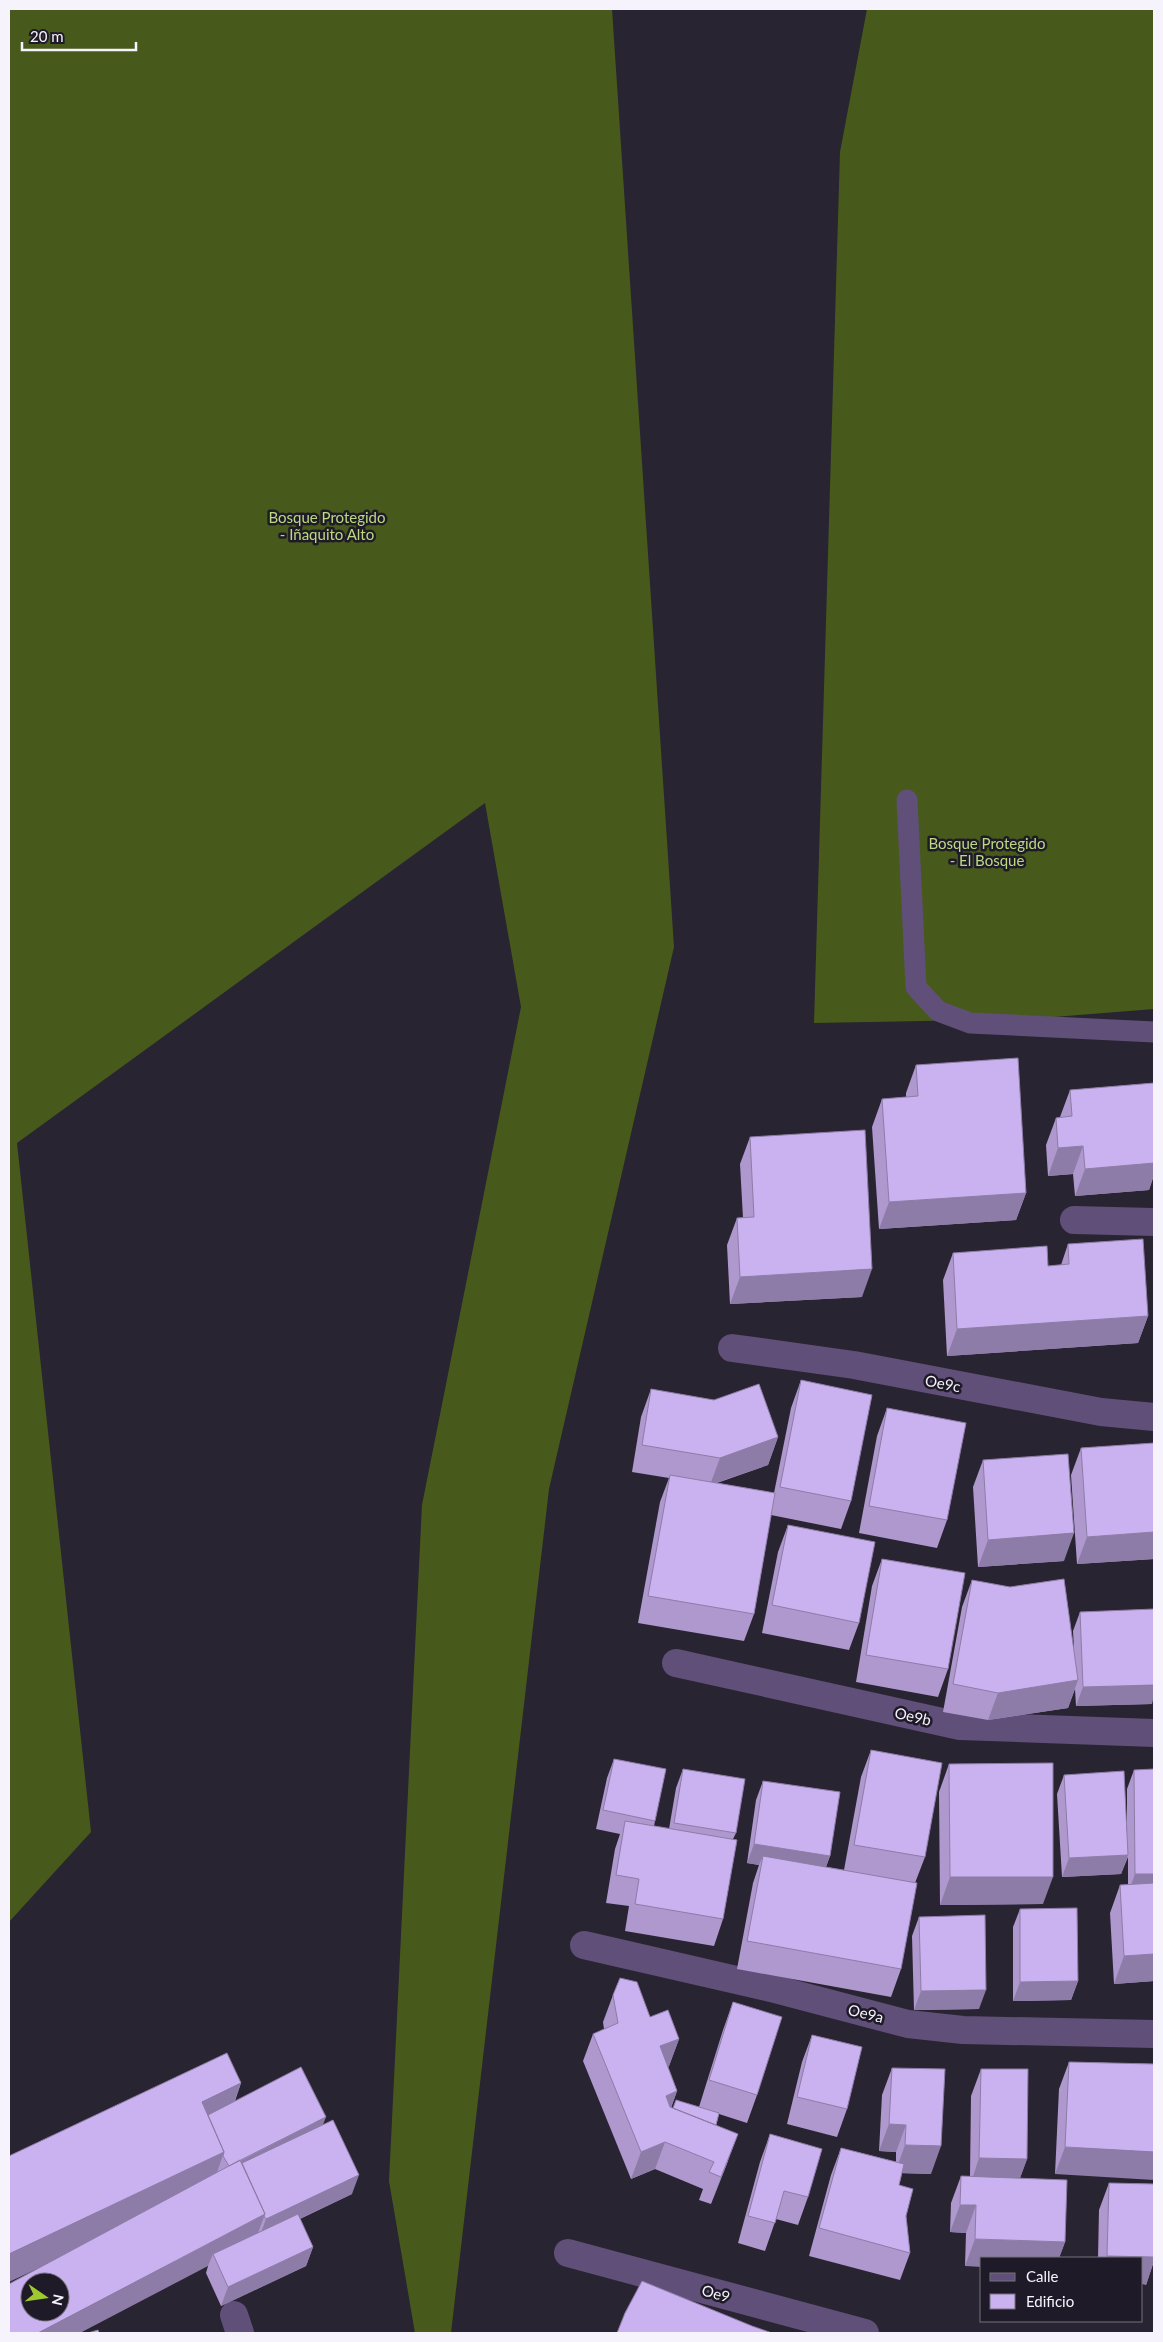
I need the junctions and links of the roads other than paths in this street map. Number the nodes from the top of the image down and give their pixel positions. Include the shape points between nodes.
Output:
1 (907, 800) dead end
2 (1154, 1032) edge
3 (1074, 1220) dead end
4 (1154, 1222) edge
5 (732, 1348) dead end
6 (1154, 1417) edge
7 (676, 1663) dead end
8 (1154, 1733) edge
9 (584, 1945) dead end
10 (1154, 2034) edge
11 (568, 2253) dead end
12 (865, 2333) edge

1 - 2 lane via 916,987 938,1011 970,1023
3 - 4 street
5 - 6 street, Oe9c via 854,1365 1101,1412
7 - 8 street, Oe9b via 960,1726
9 - 10 street, Oe9a via 771,1988 908,2024 963,2030
11 - 12 street, Oe9

